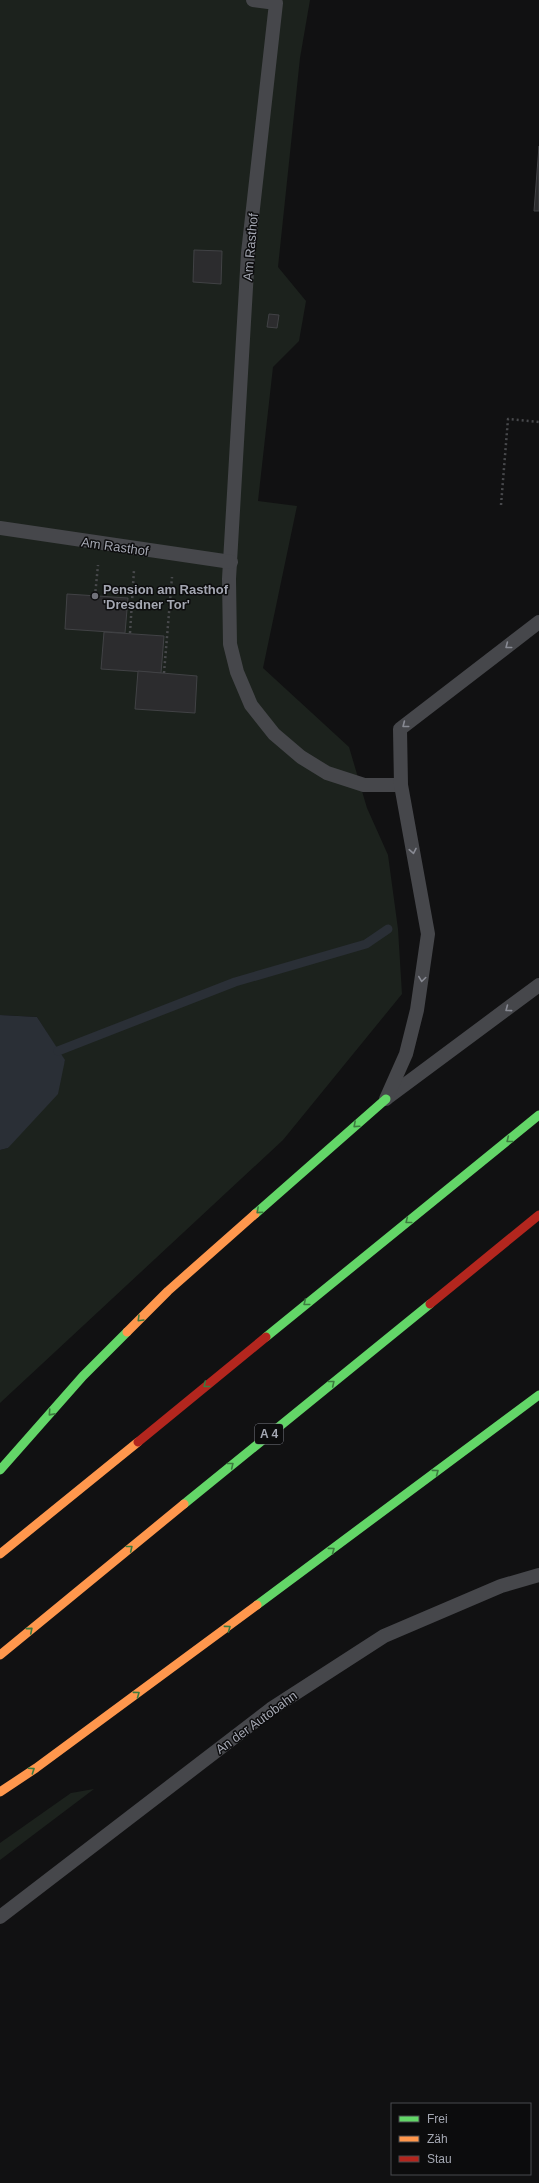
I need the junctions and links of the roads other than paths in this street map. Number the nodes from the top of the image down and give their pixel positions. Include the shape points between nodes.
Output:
1 (253, 0) edge
2 (0, 528) edge
3 (231, 562) junction
4 (539, 622) edge
5 (400, 785) junction
6 (539, 985) edge
7 (386, 1099) junction
8 (539, 1115) edge
9 (539, 1215) edge
10 (539, 1396) edge
11 (0, 1470) edge
12 (0, 1554) edge
13 (539, 1575) edge
14 (0, 1655) edge
15 (0, 1792) edge
16 (0, 1917) edge

1 - 3 lane, Am Rasthof via 276,3 248,253
2 - 3 lane, Am Rasthof
3 - 5 lane via 230,644 237,672 251,705 274,734 301,757 327,773 364,785
4 -> 5 lane via 400,729
5 -> 7 lane via 428,934 417,1010 406,1054
6 -> 7 lane
7 -> 11 highway via 168,1291 83,1376
8 -> 12 highway
14 -> 9 highway, A 4
15 -> 10 highway via 222,1632
13 - 16 lane, An der Autobahn via 500,1586 384,1636 271,1709

